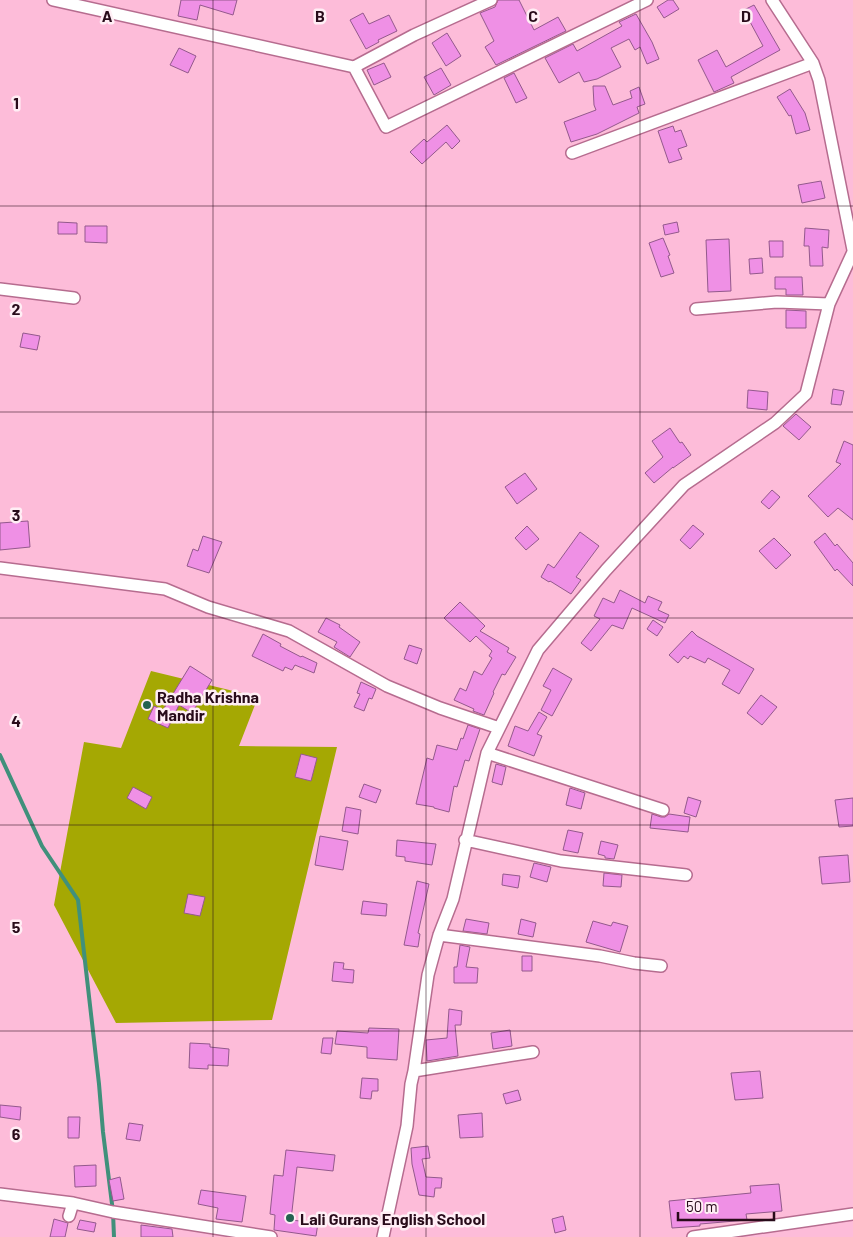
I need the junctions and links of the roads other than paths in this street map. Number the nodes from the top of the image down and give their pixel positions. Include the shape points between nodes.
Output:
1 (53, 0) edge
2 (491, 0) edge
3 (647, 0) edge
4 (772, 0) edge
5 (813, 63) junction
6 (354, 67) junction
7 (572, 153) dead end
8 (853, 251) edge
9 (0, 289) edge
10 (74, 298) dead end
11 (829, 304) junction
12 (696, 309) dead end
13 (0, 568) edge
14 (499, 728) junction
15 (487, 753) junction
16 (663, 810) dead end
17 (465, 840) junction
18 (686, 874) dead end
19 (439, 935) junction
20 (660, 966) dead end
21 (533, 1052) dead end
22 (414, 1071) junction
23 (0, 1194) edge
24 (73, 1203) junction
25 (853, 1214) edge
26 (69, 1216) dead end
27 (271, 1237) edge
28 (383, 1237) edge
29 (694, 1237) edge

1 - 6 street
2 - 6 street
3 - 6 street via 386,127
4 - 5 street
5 - 7 street
5 - 8 street
8 - 11 street
9 - 10 street
11 - 12 street via 776,302
11 - 14 street via 806,394 775,423 677,492 538,650
13 - 14 street via 166,589 208,607 288,630 387,686
14 - 15 street
15 - 16 street
15 - 17 street
17 - 18 street via 561,860
17 - 19 street via 453,899
19 - 20 street
19 - 22 street via 428,975
21 - 22 street
22 - 28 street via 407,1126
23 - 24 street
24 - 26 street
24 - 27 street
25 - 29 street

